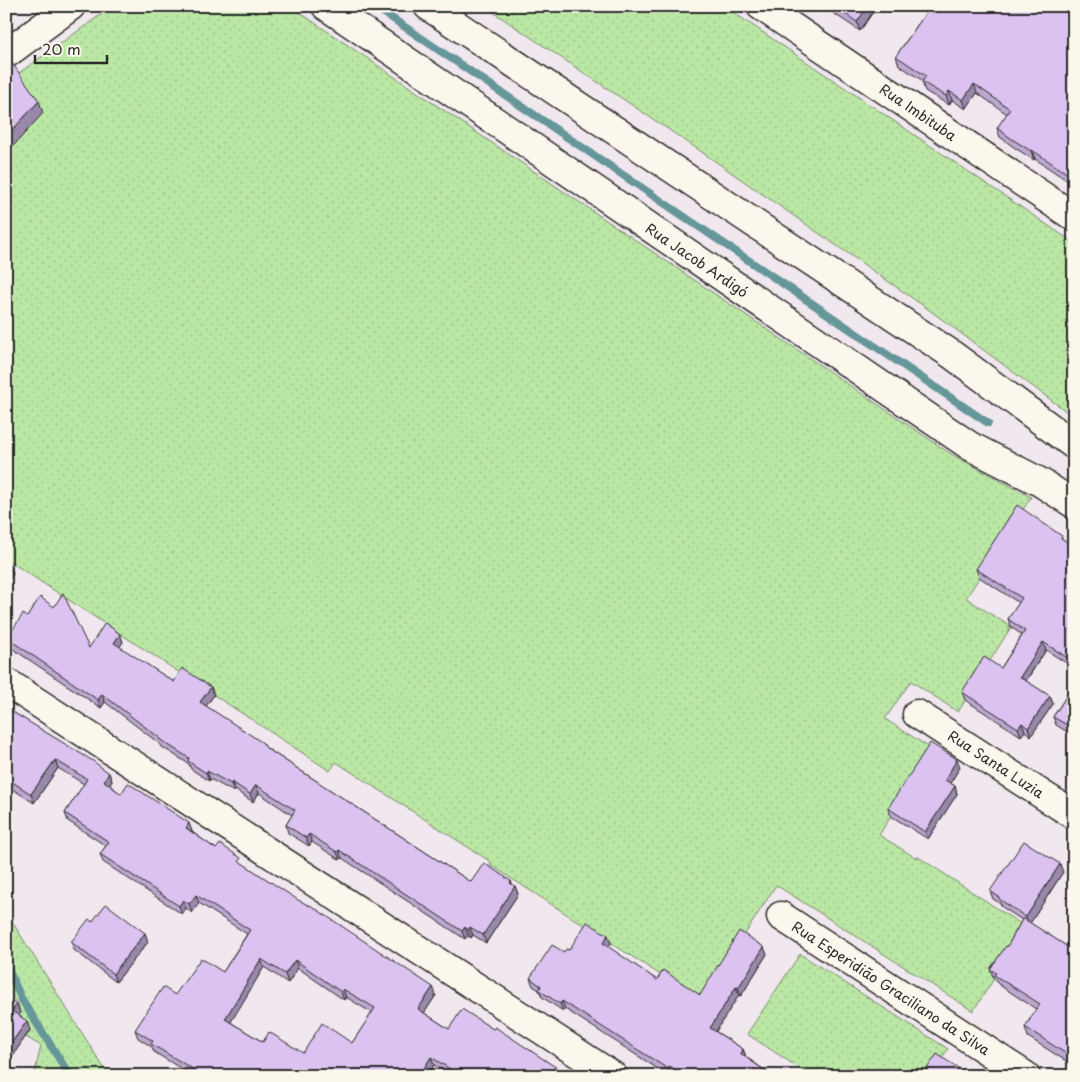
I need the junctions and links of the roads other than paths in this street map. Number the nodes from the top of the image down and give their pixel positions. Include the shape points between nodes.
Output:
1 (71, 6) edge
2 (326, 6) edge
3 (428, 6) edge
4 (761, 6) edge
5 (6, 54) edge
6 (1074, 217) edge
7 (1074, 445) edge
8 (1074, 504) edge
9 (6, 682) edge
10 (917, 714) dead end
11 (1074, 815) edge
12 (781, 916) dead end
13 (613, 1076) edge
14 (1026, 1076) edge

1 - 5 main road
2 - 8 main road, Rua Jacob Ardigó via 970,446 1040,482
3 - 7 main road via 952,354
4 - 6 main road, Rua Imbituba
9 - 13 main road
10 - 11 main road, Rua Santa Luzia
12 - 14 main road, Rua Esperidião Graciliano da Silva

